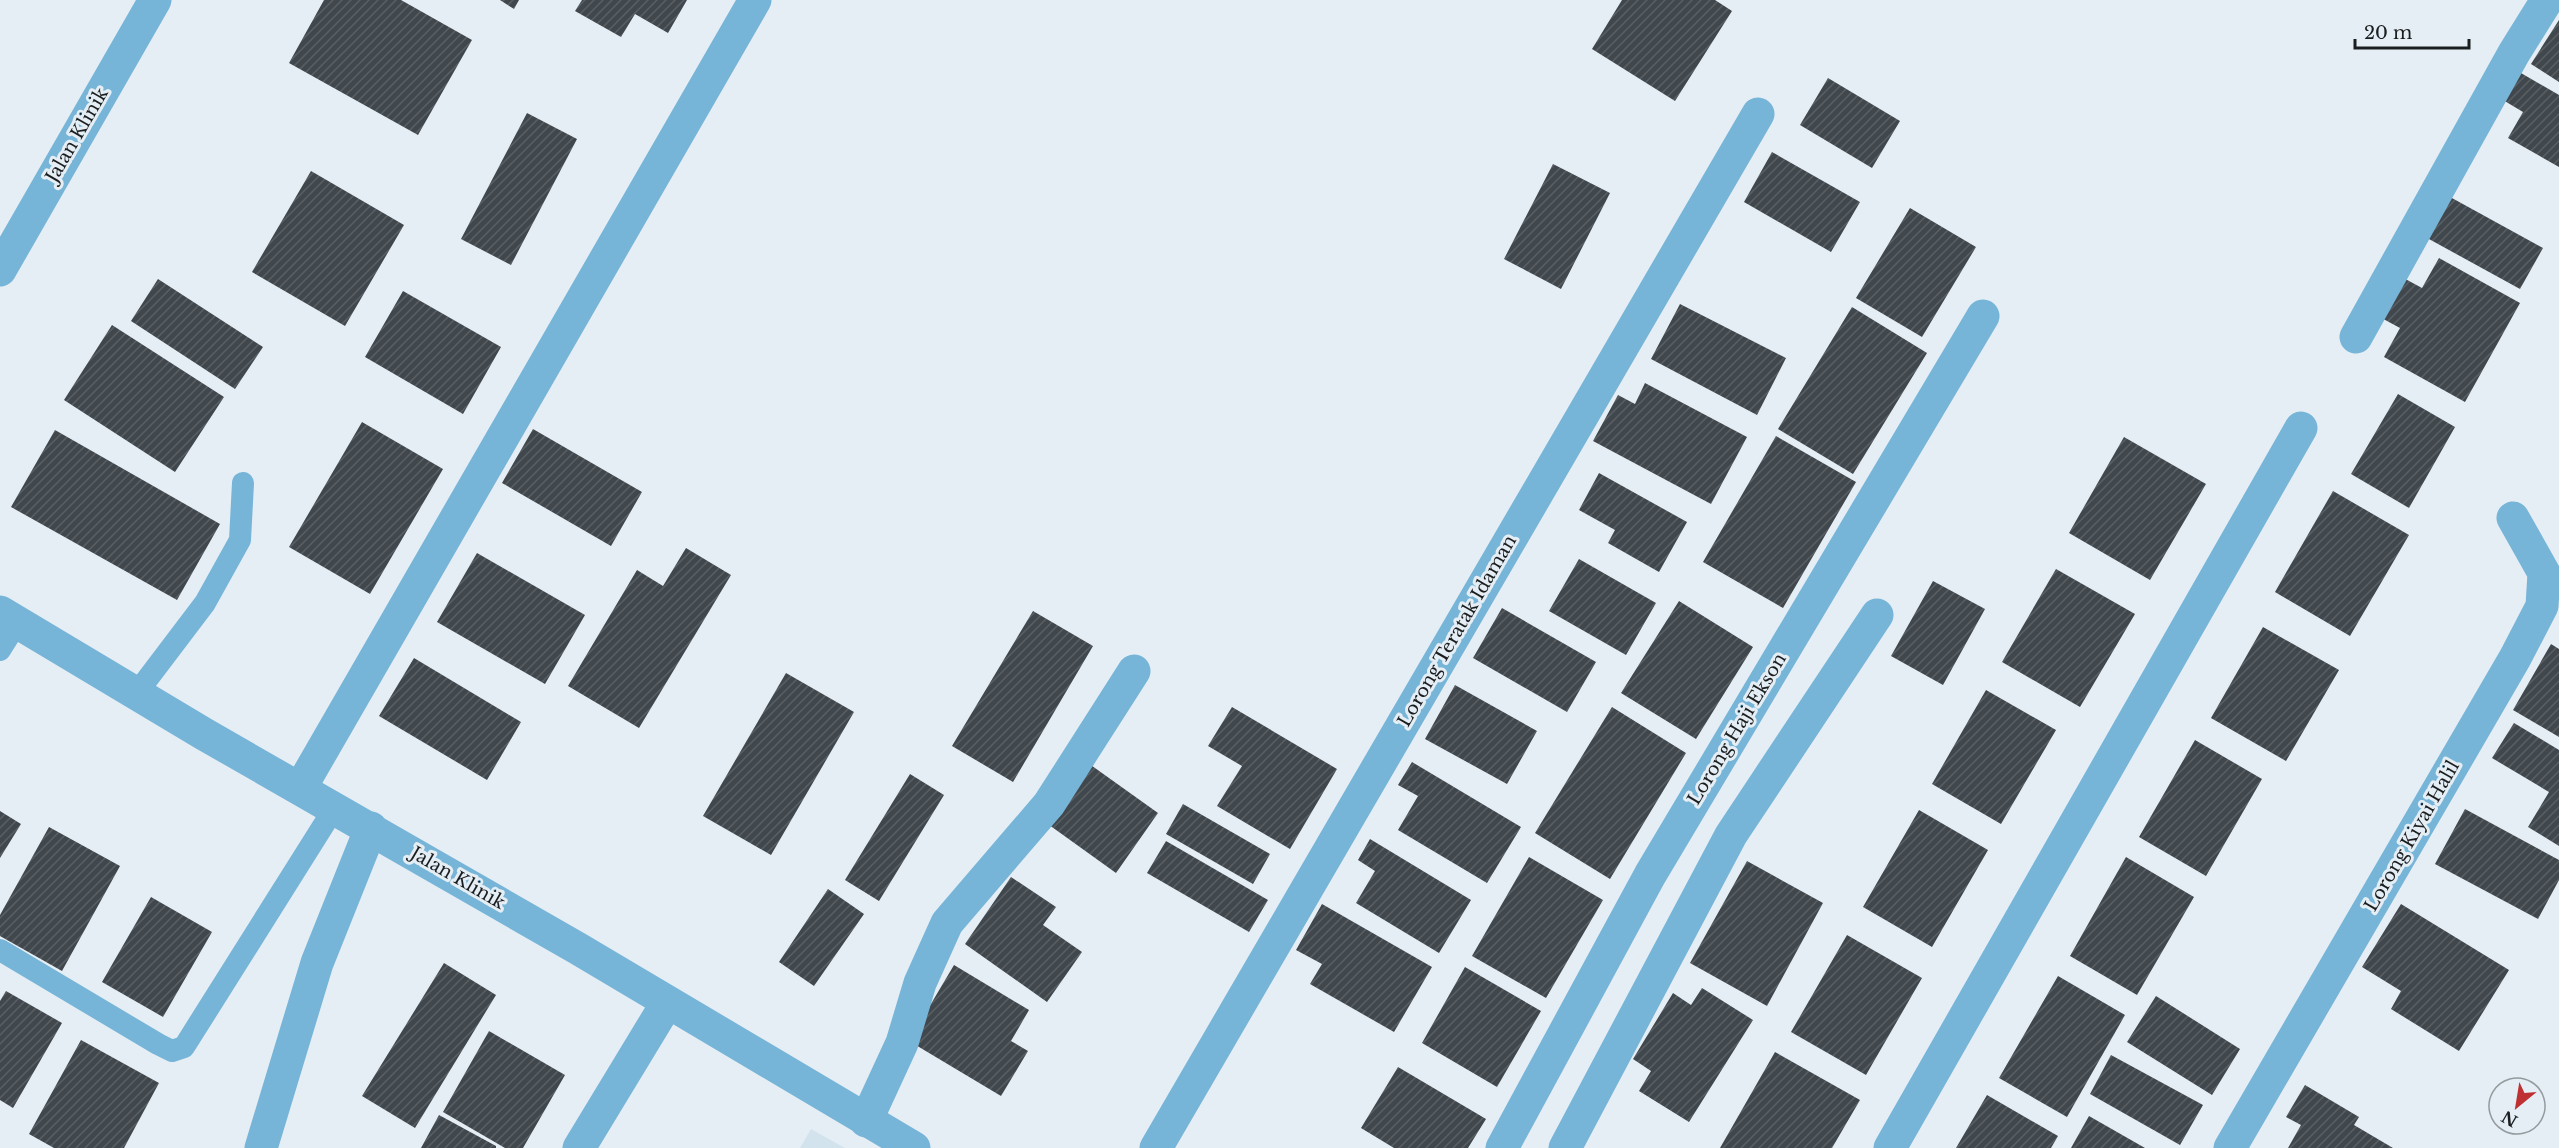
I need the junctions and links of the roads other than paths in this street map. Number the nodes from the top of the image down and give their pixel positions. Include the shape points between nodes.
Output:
1 (155, 0) edge
2 (755, 0) edge
3 (2547, 0) edge
4 (1758, 114) dead end
5 (0, 270) edge
6 (1983, 316) dead end
7 (2356, 337) dead end
8 (2301, 428) dead end
9 (243, 483) dead end
10 (2513, 518) dead end
11 (1876, 615) dead end
12 (6, 629) edge
13 (1134, 670) dead end
14 (136, 694) junction
15 (301, 787) junction
16 (335, 807) junction
17 (371, 828) junction
18 (0, 950) edge
19 (667, 1003) junction
20 (866, 1121) junction
21 (261, 1148) edge
22 (579, 1148) edge
23 (914, 1148) edge
24 (1156, 1148) edge
25 (1502, 1148) edge
26 (1565, 1148) edge
27 (1890, 1148) edge
28 (2230, 1148) edge

1 - 5 street, Jalan Klinik
2 - 15 street
3 - 7 street
4 - 24 street, Lorong Teratak Idaman
6 - 25 street, Lorong Haji Ekson via 1650,876
8 - 27 street
9 - 14 lane via 240,540 205,603
10 - 28 street, Lorong Kiyai Halil via 2544,573 2542,606
11 - 26 street via 1731,835
12 - 14 street, Jalan Klinik
13 - 20 street via 1049,804 947,923 920,983 902,1042
14 - 15 street, Jalan Klinik
15 - 16 street, Jalan Klinik
16 - 17 street, Jalan Klinik
16 - 18 lane via 184,1047 172,1051
17 - 19 street, Jalan Klinik
17 - 21 street via 317,963
19 - 20 street, Jalan Klinik
19 - 22 street
20 - 23 street, Jalan Klinik

